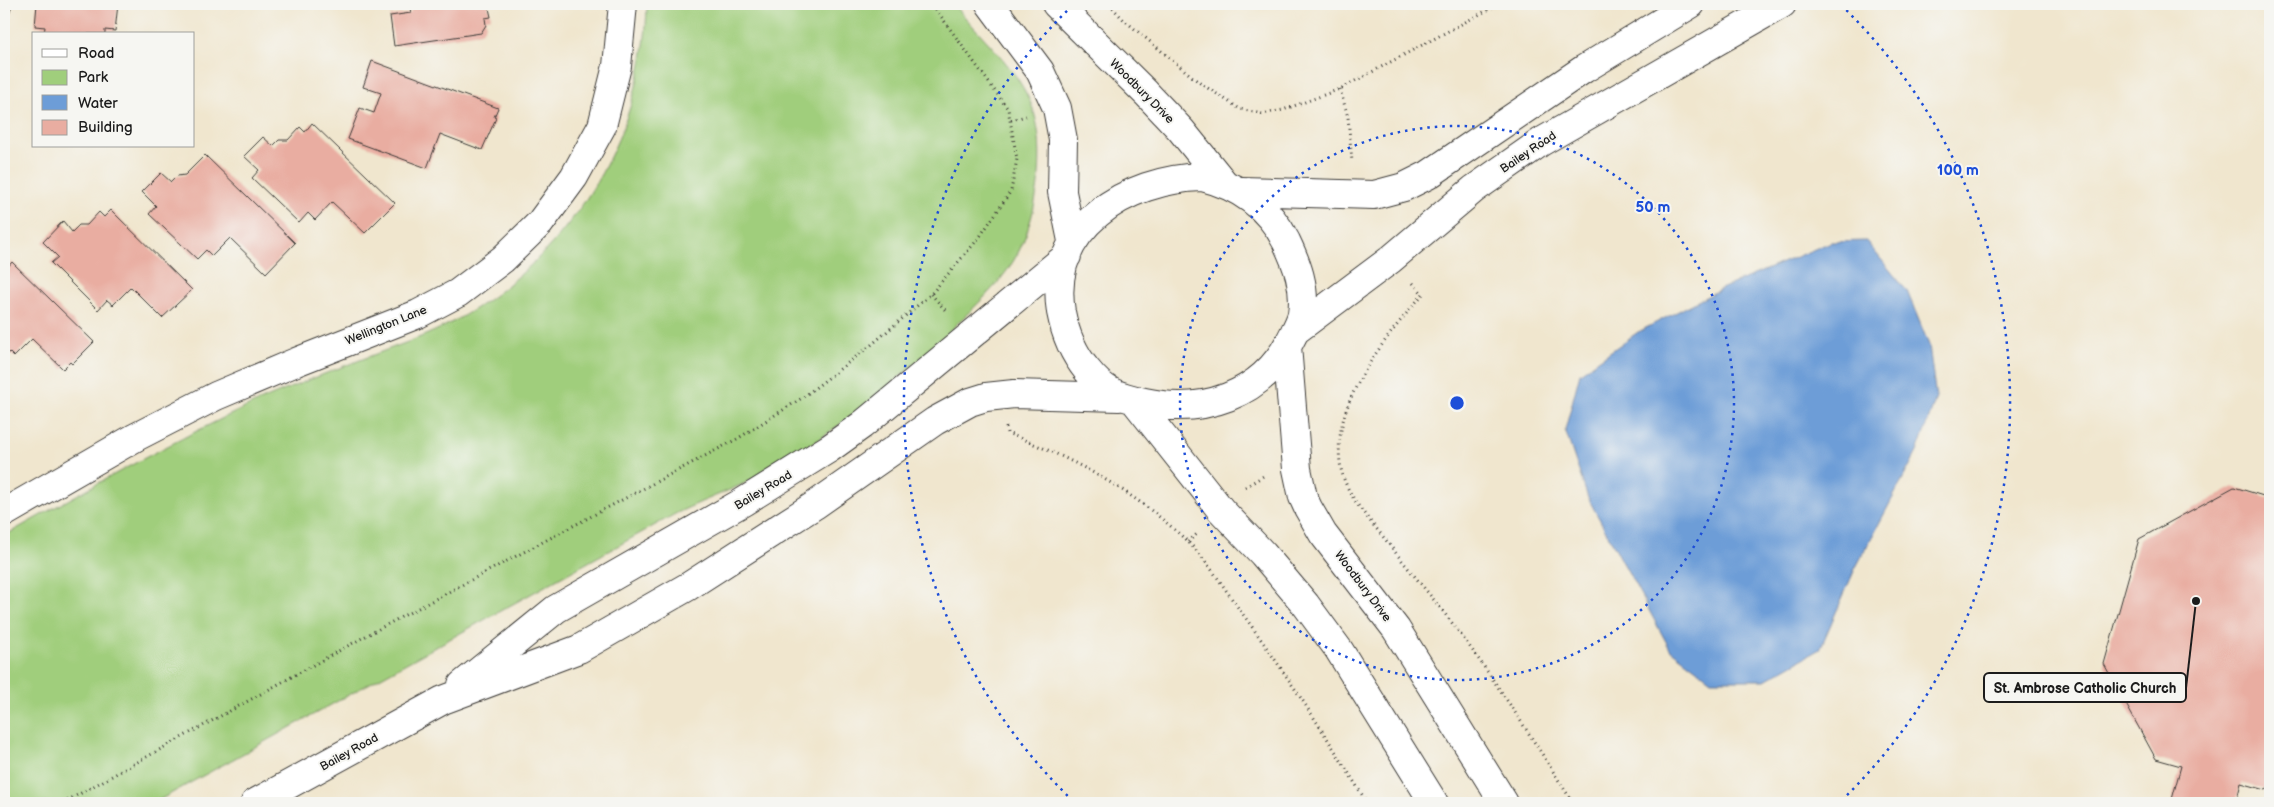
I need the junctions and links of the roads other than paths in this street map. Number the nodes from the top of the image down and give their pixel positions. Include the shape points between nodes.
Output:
1 (623, 4) edge
2 (990, 4) edge
3 (1056, 4) edge
4 (1691, 4) edge
5 (1782, 4) edge
6 (1232, 187) junction
7 (1069, 248) junction
8 (1291, 339) junction
9 (1126, 398) junction
10 (4, 513) edge
11 (443, 700) junction
12 (255, 803) edge
13 (1434, 803) edge
14 (1504, 803) edge

1 - 10 main road, Wellington Lane via 617,66 602,126 568,185 540,222 503,259 458,293 418,314 216,396 136,437
2 - 7 main road via 1032,58 1056,108 1062,140 1062,192
3 - 6 main road, Woodbury Drive via 1146,93
4 - 6 main road via 1584,69 1428,175 1404,187 1367,195
5 - 8 main road, Bailey Road via 1541,142 1474,189
6 - 7 main road via 1202,177 1177,178 1138,188 1087,222
6 - 8 main road, Woodbury Drive via 1272,219 1299,270 1302,315
7 - 9 main road via 1059,286 1063,324 1070,343 1097,382
7 - 11 main road, Bailey Road via 862,425 743,502 556,609
8 - 9 main road via 1268,370 1225,399 1189,407 1166,407
8 - 14 main road, Woodbury Drive via 1297,469 1303,497 1315,523 1396,630
9 - 11 main road, Bailey Road via 1014,394 970,402 935,421 815,505 689,586 579,649
9 - 13 main road via 1221,510 1263,554 1339,650
11 - 12 main road, Bailey Road

